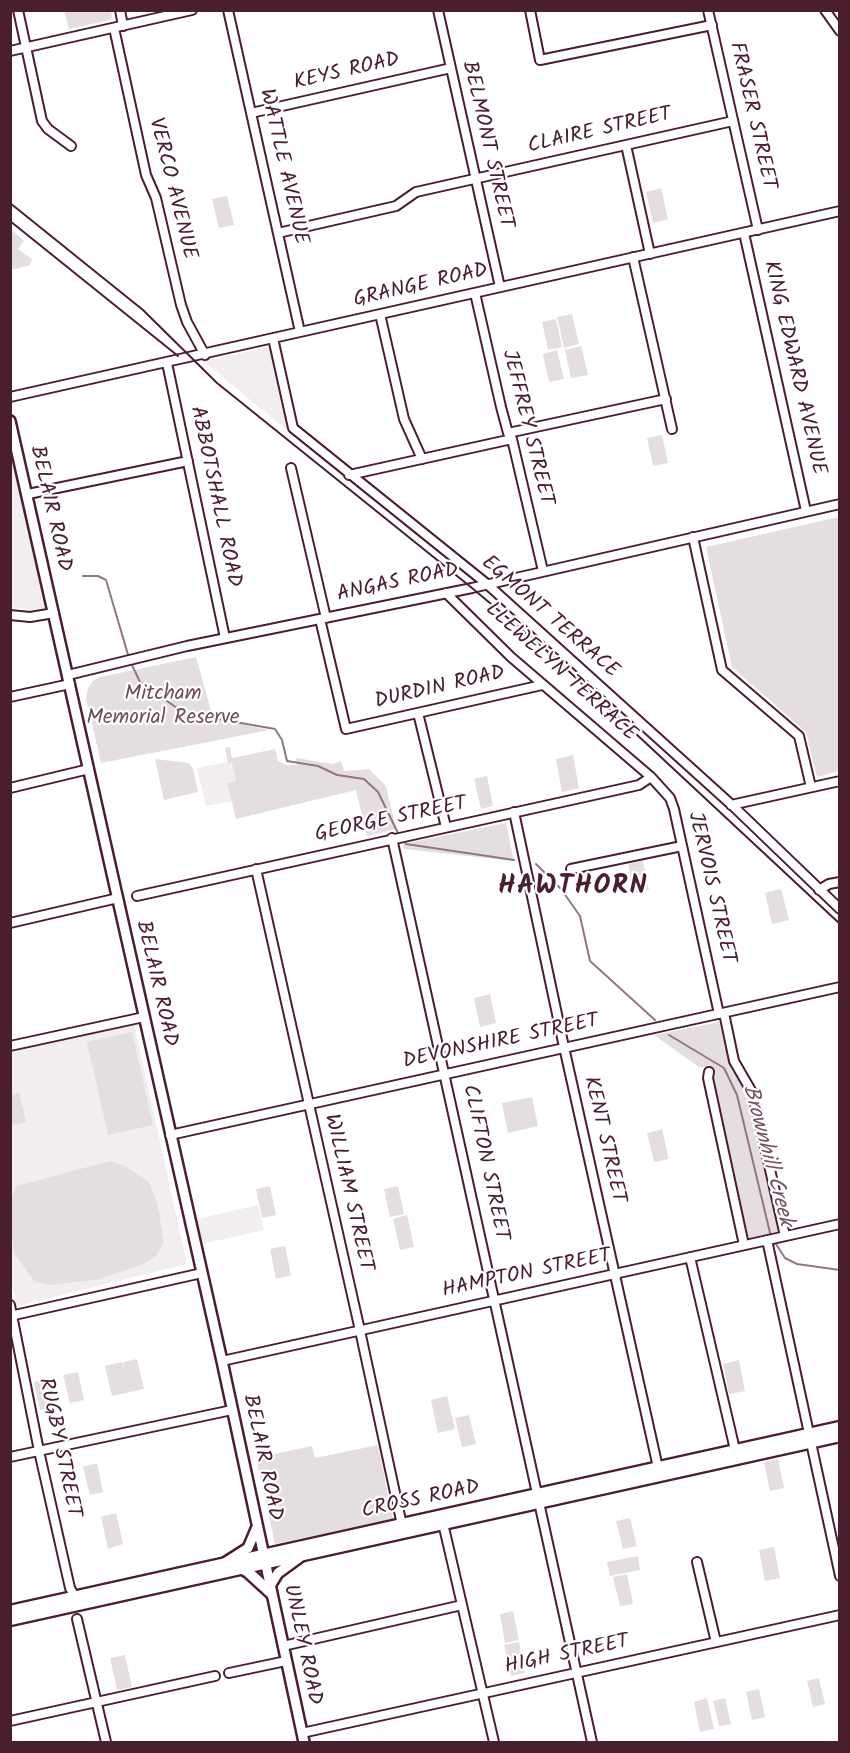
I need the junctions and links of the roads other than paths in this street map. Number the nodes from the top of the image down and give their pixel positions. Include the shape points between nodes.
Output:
1 (18, 10) edge
2 (120, 10) edge
3 (192, 10) edge
4 (228, 10) edge
5 (438, 10) edge
6 (530, 10) edge
7 (708, 10) edge
8 (825, 10) edge
9 (712, 25) junction
10 (123, 26) junction
11 (114, 28) junction
12 (840, 31) edge
13 (26, 47) junction
14 (10, 51) edge
15 (451, 68) junction
16 (251, 113) junction
17 (733, 121) junction
18 (626, 145) junction
19 (71, 146) dead end
20 (475, 179) junction
21 (840, 211) edge
22 (758, 230) junction
23 (278, 233) junction
24 (744, 233) junction
25 (650, 254) junction
26 (633, 257) junction
27 (500, 287) junction
28 (475, 293) junction
29 (380, 314) junction
30 (300, 332) junction
31 (273, 338) junction
32 (205, 355) junction
33 (167, 363) junction
34 (10, 397) edge
35 (666, 399) junction
36 (10, 421) edge
37 (672, 429) dead end
38 (510, 436) junction
39 (422, 459) junction
40 (188, 461) junction
41 (291, 468) dead end
42 (349, 475) junction
43 (28, 494) junction
44 (840, 504) edge
45 (806, 511) junction
46 (693, 537) junction
47 (543, 571) junction
48 (487, 584) junction
49 (446, 593) junction
50 (54, 613) junction
51 (10, 615) edge
52 (323, 618) junction
53 (225, 638) junction
54 (69, 679) junction
55 (542, 685) junction
56 (10, 697) edge
57 (418, 713) junction
58 (89, 769) junction
59 (651, 777) junction
60 (840, 781) edge
61 (811, 787) junction
62 (10, 788) edge
63 (732, 805) junction
64 (514, 812) junction
65 (446, 826) junction
66 (393, 838) junction
67 (682, 846) junction
68 (256, 869) junction
69 (571, 869) dead end
70 (840, 882) edge
71 (819, 890) junction
72 (137, 896) dead end
73 (118, 898) junction
74 (840, 909) edge
75 (10, 923) edge
76 (840, 987) edge
77 (722, 1013) junction
78 (144, 1017) junction
79 (10, 1046) edge
80 (564, 1047) junction
81 (709, 1072) dead end
82 (446, 1073) junction
83 (308, 1103) junction
84 (170, 1135) junction
85 (840, 1224) edge
86 (785, 1236) junction
87 (770, 1239) junction
88 (744, 1245) junction
89 (690, 1257) junction
90 (202, 1273) junction
91 (615, 1274) junction
92 (496, 1300) junction
93 (10, 1305) edge
94 (12, 1315) edge
95 (360, 1331) junction
96 (222, 1361) junction
97 (232, 1410) junction
98 (840, 1427) edge
99 (840, 1436) edge
100 (810, 1438) junction
101 (39, 1450) junction
102 (736, 1454) junction
103 (10, 1457) edge
104 (659, 1472) junction
105 (539, 1499) junction
106 (443, 1521) junction
107 (402, 1525) junction
108 (257, 1527) junction
109 (304, 1554) junction
110 (264, 1559) junction
111 (697, 1562) dead end
112 (226, 1563) junction
113 (241, 1568) junction
114 (840, 1576) edge
115 (270, 1590) junction
116 (75, 1597) junction
117 (462, 1605) junction
118 (10, 1611) edge
119 (840, 1615) edge
120 (77, 1618) dead end
121 (10, 1620) edge
122 (716, 1642) junction
123 (283, 1646) junction
124 (286, 1661) junction
125 (229, 1673) dead end
126 (577, 1673) junction
127 (215, 1676) dead end
128 (483, 1693) junction
129 (97, 1702) junction
130 (10, 1721) edge
131 (303, 1738) edge
132 (106, 1743) edge
133 (494, 1743) edge
134 (592, 1743) edge

1 - 13 street
2 - 10 street
3 - 10 street
4 - 16 street, WATTLE AVENUE
5 - 15 street, BELMONT STREET
6 - 9 street via 540,60
7 - 9 street, FRASER STREET
8 - 12 street
9 - 17 street, FRASER STREET
10 - 11 street
11 - 13 street
11 - 32 street, VERCO AVENUE via 181,305
13 - 14 street
13 - 19 street via 42,121
15 - 16 street, KEYS ROAD
15 - 20 street, BELMONT STREET
16 - 23 street, WATTLE AVENUE
17 - 18 street, CLAIRE STREET
17 - 22 street, FRASER STREET
18 - 20 street, CLAIRE STREET
18 - 25 street
20 - 23 street, CLAIRE STREET via 416,192 396,206
20 - 27 street, BELMONT STREET
21 - 22 street, GRANGE ROAD
22 - 24 street, GRANGE ROAD
23 - 30 street, WATTLE AVENUE
24 - 25 street, GRANGE ROAD
24 - 45 street, KING EDWARD AVENUE
25 - 26 street, GRANGE ROAD
26 - 27 street, GRANGE ROAD
26 - 35 street
27 - 28 street, GRANGE ROAD
28 - 29 street, GRANGE ROAD
28 - 38 street, JEFFREY STREET
29 - 30 street, GRANGE ROAD
29 - 39 street via 404,419
30 - 31 street, GRANGE ROAD
31 - 32 street, GRANGE ROAD
31 - 42 street, EGMONT TERRACE via 293,428
32 - 33 street, GRANGE ROAD
33 - 34 street, GRANGE ROAD
33 - 40 street, ABBOTSHALL ROAD
35 - 37 street
35 - 38 street
36 - 43 main road, BELAIR ROAD
38 - 39 street
38 - 47 street, JEFFREY STREET
39 - 42 street
40 - 43 street
40 - 53 street, ABBOTSHALL ROAD
41 - 52 street
42 - 48 street, EGMONT TERRACE
43 - 50 main road, BELAIR ROAD
44 - 45 street, ANGAS ROAD
45 - 46 street, ANGAS ROAD
46 - 47 street, ANGAS ROAD
46 - 61 street via 722,670 799,736
47 - 48 street, ANGAS ROAD
48 - 49 street, ANGAS ROAD
48 - 63 street, EGMONT TERRACE
49 - 52 street, ANGAS ROAD
49 - 55 street, LLEWELYN TERRACE
50 - 51 street
50 - 54 main road, BELAIR ROAD
52 - 53 street, ANGAS ROAD
52 - 57 street, DURDIN ROAD via 346,729
53 - 54 street, ANGAS ROAD via 135,658
54 - 56 street, ANGAS ROAD via 56,687
54 - 58 main road, BELAIR ROAD
55 - 57 street, DURDIN ROAD
55 - 59 street, LLEWELYN TERRACE
57 - 65 street
58 - 62 street
58 - 73 main road, BELAIR ROAD
59 - 64 street, GEORGE STREET via 639,785
59 - 67 street, JERVOIS STREET via 672,803
60 - 61 street
61 - 63 street
63 - 71 street, EGMONT TERRACE
64 - 65 street, GEORGE STREET
64 - 80 street, KENT STREET
65 - 66 street, GEORGE STREET
66 - 68 street, GEORGE STREET
66 - 82 street, CLIFTON STREET
67 - 69 street
67 - 77 street, JERVOIS STREET
68 - 72 street, GEORGE STREET
68 - 83 street, WILLIAM STREET
70 - 71 street
71 - 74 street, EGMONT TERRACE
73 - 75 street
73 - 78 main road, BELAIR ROAD
76 - 77 street, DEVONSHIRE STREET
77 - 80 street, DEVONSHIRE STREET
77 - 86 street, JERVOIS STREET via 735,1061 753,1094
78 - 79 street
78 - 84 main road, BELAIR ROAD
80 - 82 street, DEVONSHIRE STREET
80 - 91 street, KENT STREET
81 - 88 street
82 - 83 street, DEVONSHIRE STREET
82 - 92 street, CLIFTON STREET
83 - 84 street, DEVONSHIRE STREET
83 - 95 street, WILLIAM STREET
84 - 90 main road, BELAIR ROAD
85 - 86 street, HAMPTON STREET
86 - 87 street, HAMPTON STREET
87 - 88 street, HAMPTON STREET
87 - 100 street
88 - 89 street, HAMPTON STREET
89 - 91 street, HAMPTON STREET
89 - 102 street
90 - 94 street
90 - 96 main road, BELAIR ROAD
91 - 92 street, HAMPTON STREET
91 - 104 street, KENT STREET
92 - 95 street, HAMPTON STREET
92 - 105 street, CLIFTON STREET
93 - 94 street, RUGBY STREET
94 - 101 street, RUGBY STREET
95 - 96 street, HAMPTON STREET
95 - 107 street, WILLIAM STREET
96 - 97 main road, BELAIR ROAD
97 - 101 street
97 - 108 main road, BELAIR ROAD
98 - 100 highway, CROSS ROAD
99 - 100 highway, CROSS ROAD
100 - 102 highway, CROSS ROAD
100 - 114 street
101 - 103 street
101 - 116 street, RUGBY STREET
102 - 104 highway, CROSS ROAD
104 - 105 highway, CROSS ROAD
105 - 106 highway, CROSS ROAD
105 - 126 street
106 - 107 highway, CROSS ROAD
106 - 109 highway, CROSS ROAD
106 - 117 street
107 - 110 highway, CROSS ROAD
108 - 110 main road, BELAIR ROAD
108 - 112 main road via 248,1548
109 - 110 highway, CROSS ROAD
109 - 115 main road via 278,1573
110 - 112 highway, CROSS ROAD
110 - 113 highway, CROSS ROAD
110 - 115 main road, UNLEY ROAD
111 - 122 street
112 - 116 highway, CROSS ROAD
113 - 115 highway
113 - 121 highway, CROSS ROAD
115 - 123 main road, UNLEY ROAD
116 - 118 highway, CROSS ROAD
117 - 123 street
117 - 128 street
119 - 122 street, HIGH STREET
120 - 129 street
122 - 126 street, HIGH STREET
123 - 124 main road, UNLEY ROAD
124 - 125 street
124 - 131 main road, UNLEY ROAD
126 - 128 street, HIGH STREET
126 - 134 street
127 - 129 street
128 - 131 street, HIGH STREET
128 - 133 street
129 - 130 street
129 - 132 street

